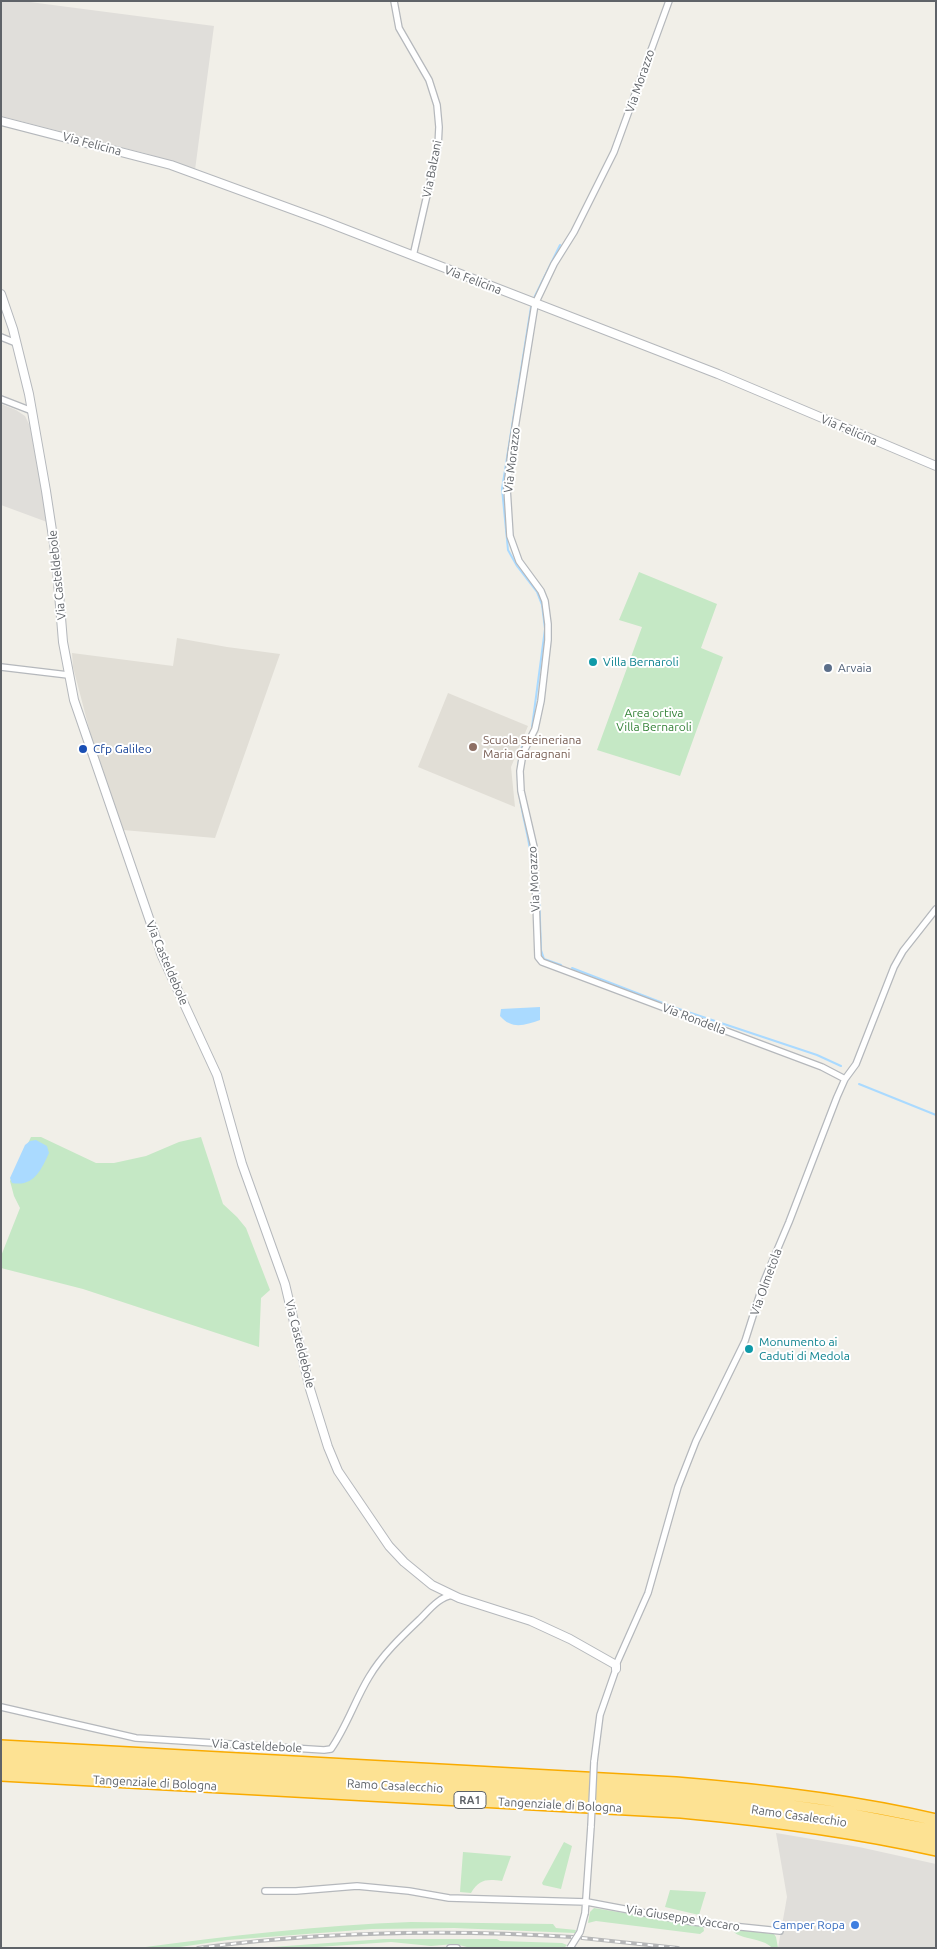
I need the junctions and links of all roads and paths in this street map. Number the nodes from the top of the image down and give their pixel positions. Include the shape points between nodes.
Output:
1 (394, 1) edge
2 (669, 1) edge
3 (1, 121) edge
4 (413, 256) junction
5 (1, 294) edge
6 (536, 304) junction
7 (1, 337) edge
8 (16, 343) junction
9 (1, 399) edge
10 (32, 411) junction
11 (936, 466) edge
12 (1, 667) edge
13 (68, 675) junction
14 (936, 909) edge
15 (542, 962) joint
16 (846, 1078) junction
17 (437, 1588) junction
18 (454, 1595) junction
19 (439, 1600) junction
20 (616, 1667) junction
21 (1, 1707) edge
22 (1, 1746) edge
23 (1, 1756) edge
24 (1, 1765) edge
25 (1, 1775) edge
26 (936, 1820) edge
27 (936, 1831) edge
28 (936, 1840) edge
29 (936, 1850) edge
30 (264, 1891) dead end
31 (587, 1902) junction
32 (780, 1931) dead end
33 (450, 1948) edge
34 (457, 1948) edge
35 (570, 1948) edge

1 - 4 street, Via Balzani via 399,28 429,80 437,105 439,126 438,148
2 - 6 street, Via Morazzo via 614,152
3 - 4 street, Via Felicina via 171,165
4 - 6 street, Via Felicina
5 - 8 street, Via Casteldebole
6 - 11 street, Via Felicina via 718,374
6 - 15 street, Via Morazzo via 507,488 514,551 541,591 548,624 539,710 520,771 521,791 534,847 536,934 538,956
7 - 8 street
8 - 10 street, Via Casteldebole
9 - 10 street
10 - 13 street, Via Casteldebole via 53,526
12 - 13 street
13 - 17 street, Via Casteldebole via 157,943 217,1075 242,1164 285,1284 310,1389 328,1447 347,1486 389,1546
14 - 16 street, Via Olmetola via 894,967 856,1064
15 - 16 street, Via Rondella
16 - 20 street, Via Olmetola via 764,1281 745,1341 696,1442 673,1505 648,1593
17 - 18 street, Via Casteldebole
17 - 19 street
18 - 19 street, Via Casteldebole
18 - 20 street, Via Casteldebole via 529,1620 570,1639
19 - 21 street, Via Casteldebole via 378,1663 340,1736 331,1748 324,1750 136,1738
20 - 31 street, bridge via 600,1715 594,1762
22 - 26 highway via 676,1783 810,1798
23 - 27 highway, Ramo Casalecchio via 721,1796 848,1814
24 - 28 highway, Ramo Casalecchio via 716,1805 846,1822
25 - 29 highway, Tangenziale di Bologna / RA1 via 741,1817 810,1826
30 - 31 street, Via Giuseppe Vaccaro via 357,1886 449,1898
31 - 32 street, Via Giuseppe Vaccaro via 693,1922
31 - 35 street, bridge via 580,1932
33 - 34 street

